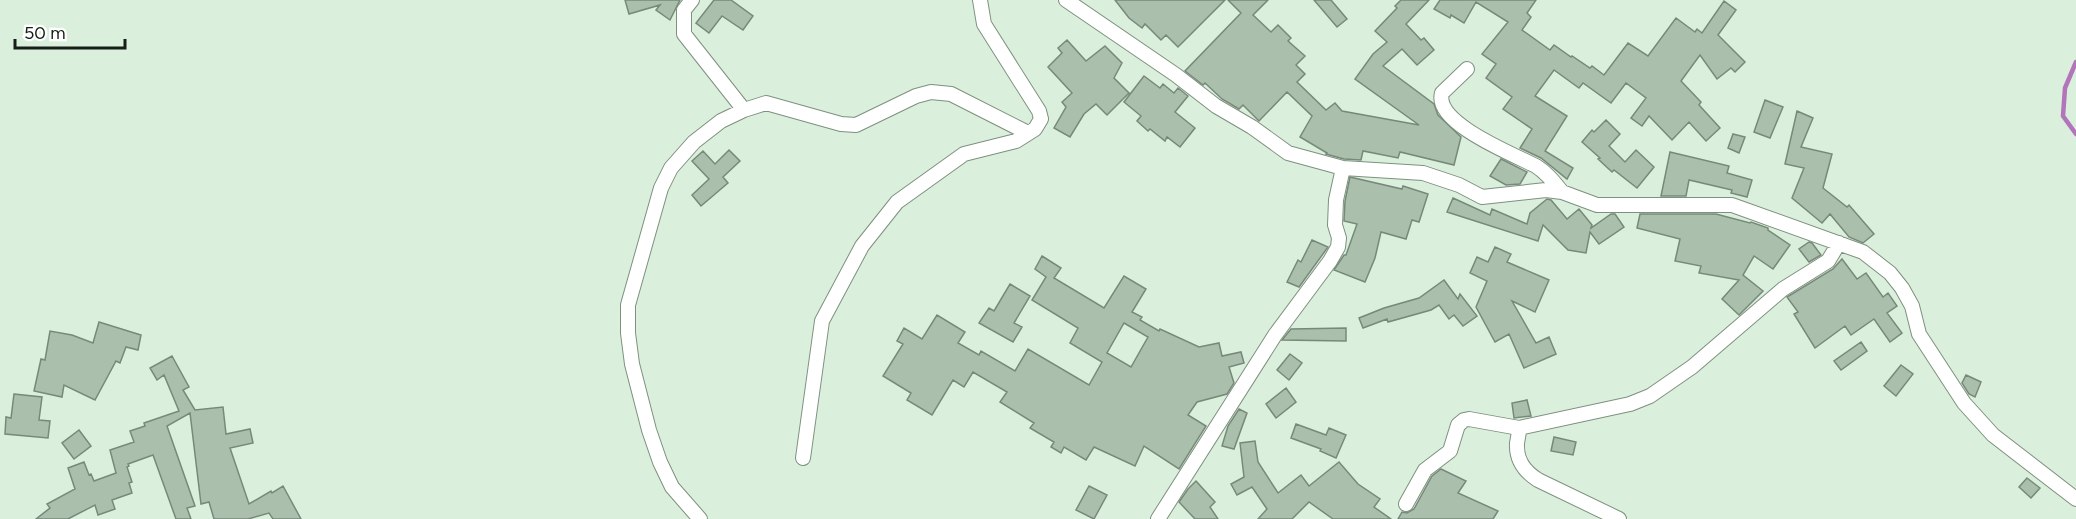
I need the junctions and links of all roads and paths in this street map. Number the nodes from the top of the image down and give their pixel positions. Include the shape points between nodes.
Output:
1 (692, 0) edge
2 (980, 0) edge
3 (1066, 0) edge
4 (1467, 69) dead end
5 (744, 110) junction
6 (1028, 133) junction
7 (1344, 168) junction
8 (1562, 192) junction
9 (1839, 243) junction
10 (1520, 428) junction
11 (803, 458) dead end
12 (2076, 499) edge
13 (1406, 504) dead end
14 (700, 519) edge
15 (1158, 519) edge
16 (1619, 519) edge

1 - 5 street via 684,10 684,34
2 - 6 street via 984,24 1039,111 1041,119
3 - 7 street via 1288,153
4 - 8 street via 1442,93 1442,103 1452,116 1472,134 1545,173
5 - 6 street via 766,103 855,125 931,92 951,94
5 - 14 street via 721,121 694,142 671,168 661,188 628,305 632,364 649,430 672,487
6 - 11 street via 1016,141 964,154 897,202 862,246 822,321
7 - 8 street via 1422,173 1482,197
7 - 15 street via 1336,200 1338,247 1275,335
8 - 9 street via 1597,205 1732,205
9 - 10 street via 1828,261 1782,289 1692,367 1650,396 1630,405
9 - 12 street via 1863,252 1890,273 1911,306 1919,334 1964,403 1993,435
10 - 13 street via 1464,420 1457,428 1450,451 1425,470
10 - 16 street via 1518,459 1528,474

